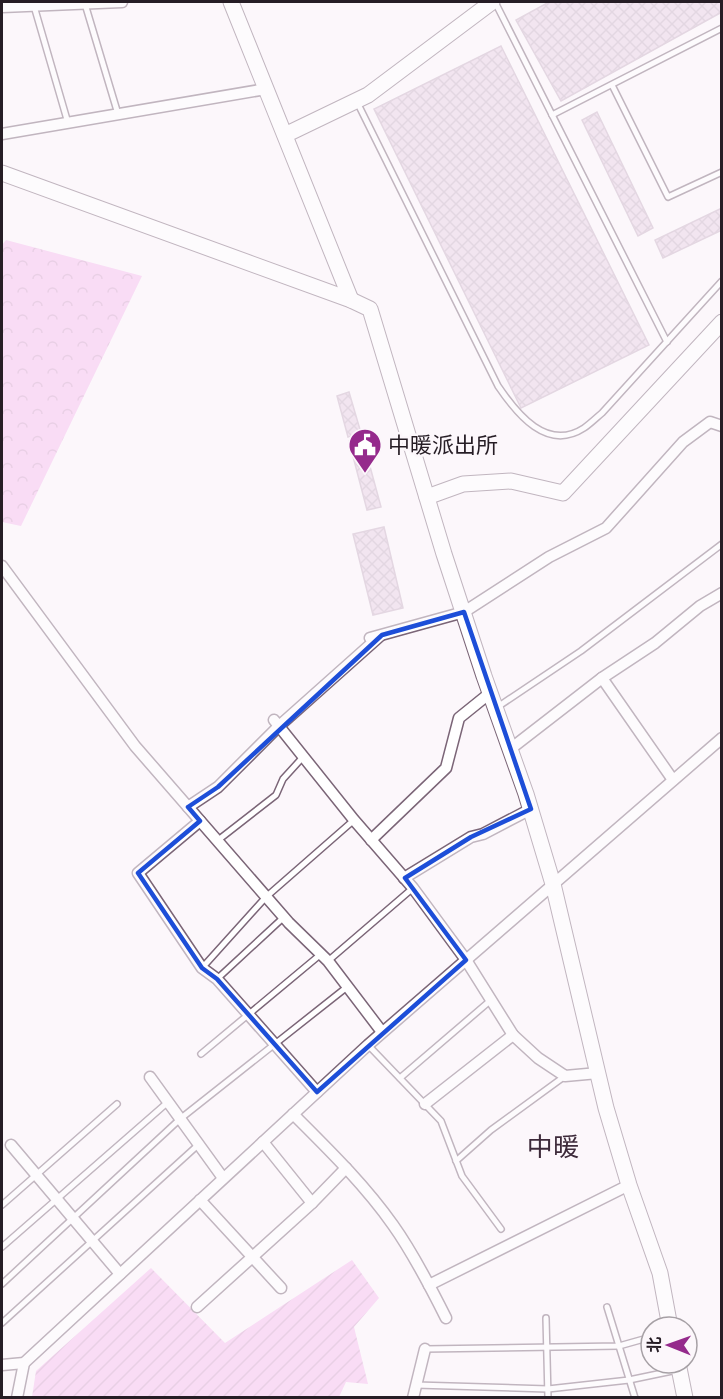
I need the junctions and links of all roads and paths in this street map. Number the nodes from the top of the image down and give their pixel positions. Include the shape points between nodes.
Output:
1 (122, 2) edge
2 (231, 2) edge
3 (494, 2) edge
4 (47, 3) edge
5 (85, 3) junction
6 (34, 6) junction
7 (2, 7) edge
8 (722, 28) edge
9 (612, 85) junction
10 (266, 89) junction
11 (357, 100) junction
12 (118, 114) junction
13 (552, 115) junction
14 (68, 123) junction
15 (2, 134) edge
16 (285, 135) junction
17 (2, 172) edge
18 (722, 172) edge
19 (722, 281) edge
20 (351, 300) junction
21 (722, 322) edge
22 (667, 342) junction
23 (722, 426) edge
24 (427, 497) junction
25 (722, 544) edge
26 (2, 566) edge
27 (722, 592) edge
28 (464, 612) junction
29 (382, 634) junction
30 (370, 638) dead end
31 (602, 678) junction
32 (490, 693) junction
33 (495, 709) junction
34 (276, 723) junction
35 (719, 745) edge
36 (509, 750) junction
37 (303, 757) junction
38 (673, 780) junction
39 (188, 807) junction
40 (531, 809) junction
41 (354, 820) junction
42 (200, 821) junction
43 (371, 840) junction
44 (217, 841) junction
45 (404, 878) junction
46 (554, 884) junction
47 (413, 888) junction
48 (267, 897) junction
49 (284, 917) junction
50 (324, 958) junction
51 (466, 960) junction
52 (202, 968) junction
53 (217, 979) junction
54 (347, 987) junction
55 (491, 1000) junction
56 (249, 1016) junction
57 (382, 1032) junction
58 (513, 1035) junction
59 (274, 1044) junction
60 (368, 1045) junction
61 (201, 1054) dead end
62 (598, 1073) junction
63 (565, 1076) junction
64 (150, 1077) dead end
65 (400, 1078) junction
66 (316, 1092) junction
67 (168, 1102) junction
68 (117, 1104) dead end
69 (425, 1104) junction
70 (293, 1114) junction
71 (180, 1119) junction
72 (263, 1142) junction
73 (199, 1144) junction
74 (11, 1145) dead end
75 (456, 1161) junction
76 (346, 1168) junction
77 (36, 1175) junction
78 (224, 1178) junction
79 (629, 1185) junction
80 (57, 1199) junction
81 (200, 1200) junction
82 (312, 1203) junction
83 (2, 1205) edge
84 (73, 1218) junction
85 (501, 1229) dead end
86 (92, 1241) junction
87 (2, 1247) edge
88 (252, 1257) junction
89 (120, 1274) junction
90 (2, 1284) edge
91 (429, 1285) junction
92 (281, 1288) dead end
93 (197, 1307) dead end
94 (607, 1307) dead end
95 (668, 1315) edge
96 (446, 1318) dead end
97 (546, 1318) dead end
98 (2, 1323) edge
99 (639, 1340) edge
100 (619, 1346) junction
101 (547, 1347) junction
102 (425, 1349) joint
103 (24, 1363) junction
104 (2, 1365) edge
105 (647, 1375) edge
106 (681, 1375) edge
107 (629, 1380) junction
108 (416, 1385) junction
109 (548, 1389) junction
110 (17, 1398) edge
111 (413, 1398) edge
112 (548, 1398) edge
113 (635, 1398) edge
114 (685, 1398) edge

1 - 5 street
2 - 10 street
3 - 11 street
3 - 13 lane
4 - 5 street
4 - 6 street
5 - 12 lane
6 - 7 street
6 - 14 lane
8 - 9 lane
9 - 13 lane
9 - 18 lane via 668,197
10 - 12 street
10 - 16 street
11 - 16 street
11 - 22 lane via 498,386 515,411 540,431 561,437 583,429
12 - 14 street
13 - 22 lane
14 - 15 street
16 - 20 street
17 - 20 street
19 - 22 lane
20 - 24 street via 370,309
21 - 24 street via 563,493 511,481 463,484
23 - 28 street via 710,422 683,442 606,528 549,556
24 - 28 street
25 - 33 lane via 581,651
26 - 39 street via 135,746
27 - 31 street
28 - 29 street
28 - 32 street
29 - 30 street
29 - 34 street
31 - 36 street
31 - 38 street
32 - 33 street
32 - 43 street via 459,718 446,768
33 - 36 street
34 - 37 street
34 - 39 street via 218,787
35 - 38 street
36 - 40 street
37 - 41 street
37 - 44 lane via 283,779 276,795
38 - 46 street
39 - 42 street
40 - 45 street via 471,837
40 - 46 street
41 - 43 street
41 - 48 lane
42 - 44 street
42 - 52 street via 138,873
43 - 45 street
44 - 48 street
45 - 47 street
46 - 51 street
46 - 62 street
47 - 50 lane
47 - 51 street
48 - 49 street
48 - 52 lane
49 - 50 street
49 - 53 lane
50 - 54 street
50 - 56 lane
51 - 55 street
51 - 57 street
52 - 53 street
53 - 56 street
54 - 57 street
54 - 59 lane
55 - 58 street
55 - 65 lane
56 - 59 street
56 - 61 lane
57 - 60 street
58 - 63 street
58 - 69 street
59 - 66 street
59 - 71 lane
60 - 65 lane
60 - 66 street
62 - 63 street
62 - 79 street
63 - 75 lane
64 - 67 street
65 - 69 lane
66 - 70 street
67 - 71 street
67 - 80 lane
68 - 77 lane
69 - 75 lane via 441,1121
70 - 72 street
70 - 76 street
71 - 73 street
71 - 84 lane
72 - 78 street
72 - 82 street
73 - 78 street
73 - 86 lane
74 - 77 street
75 - 85 lane via 462,1176
76 - 82 street
76 - 91 street via 393,1225
77 - 80 street
77 - 83 lane
78 - 81 street
79 - 91 street
79 - 95 street via 660,1273
80 - 84 street
80 - 87 lane
81 - 88 street
81 - 89 street
82 - 88 street
84 - 86 street
84 - 90 lane
86 - 89 street
86 - 98 lane
88 - 92 street
88 - 93 street
89 - 103 street
91 - 96 street
94 - 100 lane
97 - 101 lane
99 - 100 lane
100 - 101 lane
100 - 107 lane
101 - 102 lane
101 - 109 lane
102 - 108 street
103 - 104 street
103 - 110 street
105 - 107 lane
106 - 114 street
107 - 109 lane
107 - 113 lane
108 - 109 lane
108 - 111 street
109 - 112 lane

